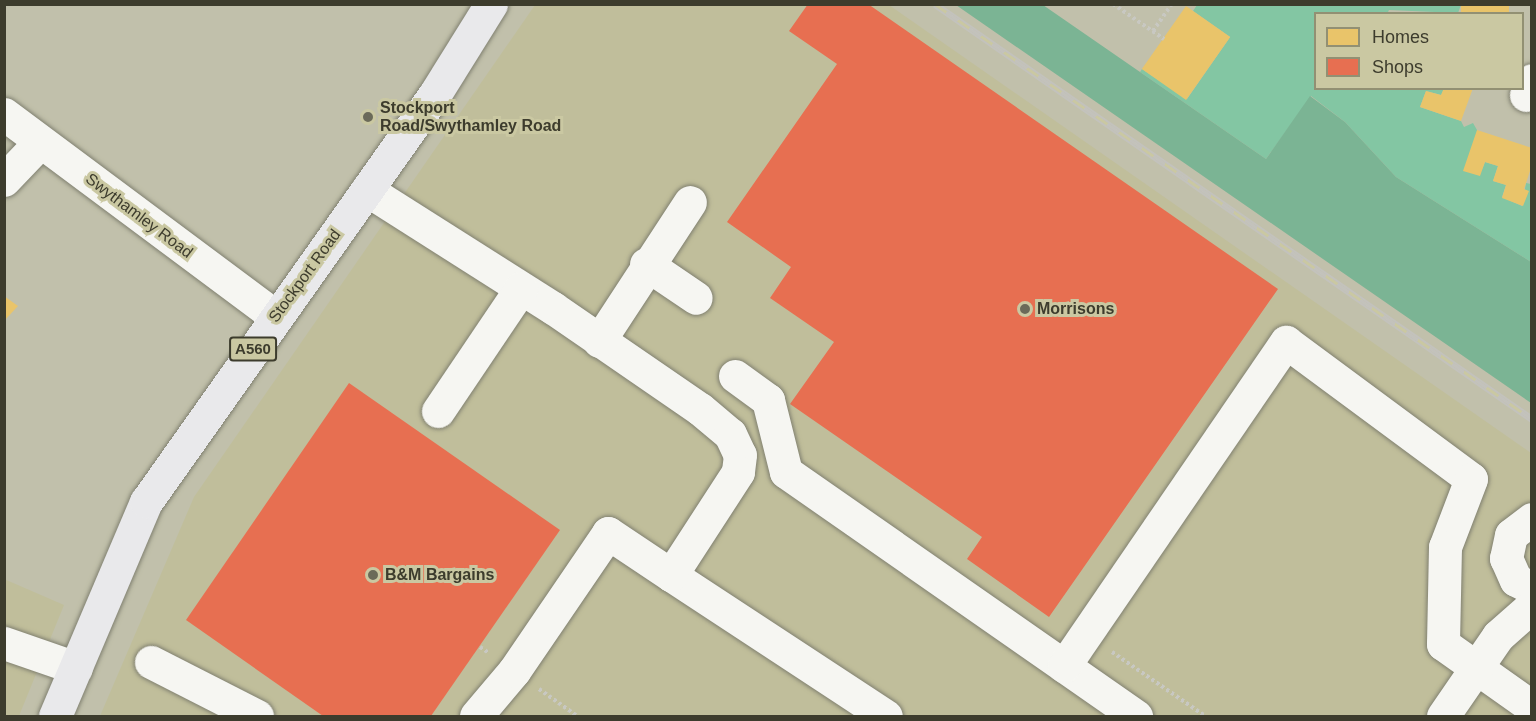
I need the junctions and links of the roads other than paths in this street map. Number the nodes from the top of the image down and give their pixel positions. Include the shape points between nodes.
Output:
1 (491, 4) edge
2 (4, 114) edge
3 (40, 142) junction
4 (4, 180) edge
5 (367, 190) junction
6 (690, 202) dead end
7 (646, 264) junction
8 (521, 288) junction
9 (696, 298) dead end
10 (275, 316) junction
11 (599, 341) junction
12 (735, 376) dead end
13 (438, 411) dead end
14 (1532, 519) edge
15 (1506, 558) junction
16 (671, 575) junction
17 (1532, 588) edge
18 (1532, 606) edge
19 (1498, 636) junction
20 (4, 643) edge
21 (151, 662) dead end
22 (1064, 666) junction
23 (76, 668) junction
24 (1477, 669) junction
25 (1532, 707) edge
26 (55, 717) edge
27 (257, 717) edge
28 (476, 717) edge
29 (886, 717) edge
30 (1136, 717) edge
31 (1443, 717) edge

1 - 5 main road, Stockport Road / A560 via 435,94
2 - 3 street, Swythamley Road
3 - 4 street
3 - 10 street, Swythamley Road
5 - 8 street
5 - 10 main road, Stockport Road / A560
6 - 7 street
7 - 9 street
7 - 11 street
8 - 11 street
8 - 13 street
10 - 23 main road, Stockport Road / A560 via 146,502
11 - 16 street via 700,409 730,434 740,455 738,472
12 - 22 street via 768,399 786,472
14 - 15 street via 1511,535
15 - 17 street via 1516,580
15 - 19 street
16 - 28 street via 608,533 514,670
16 - 29 street
18 - 19 street
19 - 24 street
20 - 23 street
21 - 27 street
22 - 24 street via 1286,342 1471,479 1445,546 1443,644
22 - 30 street
23 - 26 main road, Stockport Road / A560
24 - 25 street
24 - 31 street

